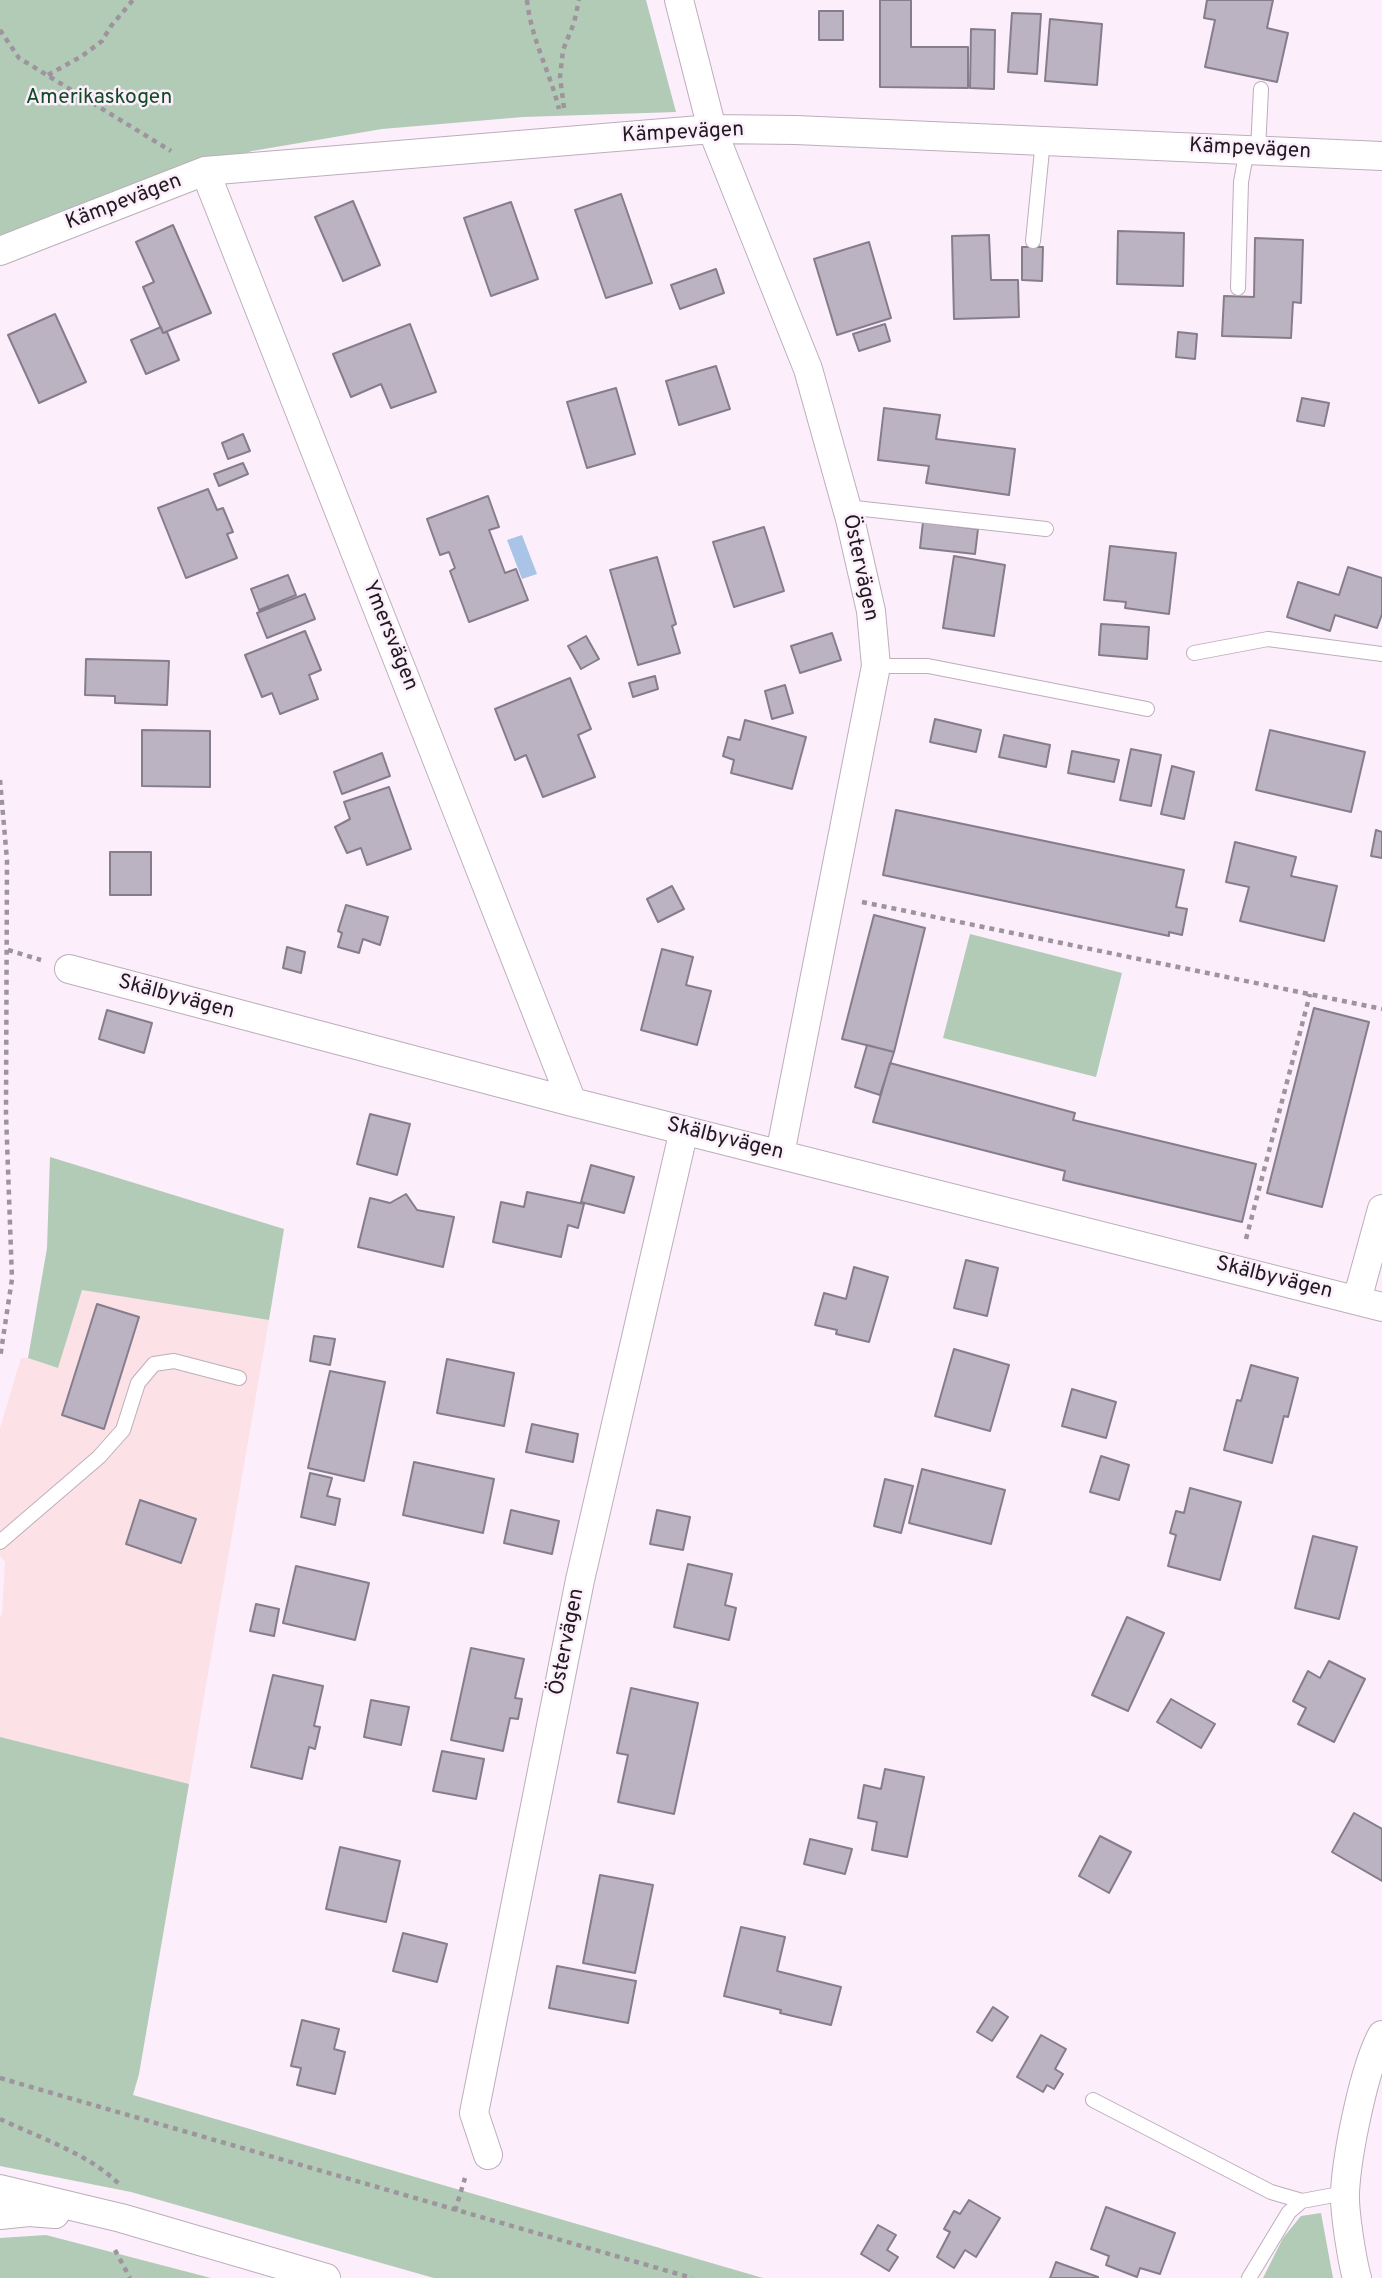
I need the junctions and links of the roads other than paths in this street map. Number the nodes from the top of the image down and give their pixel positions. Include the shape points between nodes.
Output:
1 (679, 0) edge
2 (1261, 89) dead end
3 (712, 129) junction
4 (1043, 140) junction
5 (1253, 150) junction
6 (1382, 156) edge
7 (205, 172) junction
8 (1033, 241) dead end
9 (0, 251) edge
10 (1238, 288) dead end
11 (846, 507) junction
12 (1046, 529) dead end
13 (1194, 653) dead end
14 (1382, 654) edge
15 (876, 666) junction
16 (1147, 709) dead end
17 (69, 969) dead end
18 (572, 1101) junction
19 (684, 1130) junction
20 (780, 1154) junction
21 (1382, 1209) edge
22 (1369, 1304) edge
23 (239, 1378) dead end
24 (0, 1542) edge
25 (1382, 2035) edge
26 (1093, 2100) dead end
27 (488, 2155) dead end
28 (0, 2189) edge
29 (1345, 2193) junction
30 (1302, 2201) junction
31 (0, 2215) edge
32 (121, 2218) junction
33 (326, 2278) edge
34 (1249, 2278) edge
35 (1357, 2278) edge

1 - 3 street, Östervägen
2 - 5 lane
3 - 4 street, Kämpevägen
3 - 7 street, Kämpevägen
3 - 11 street, Östervägen via 808,369
4 - 5 street, Kämpevägen
4 - 8 lane
5 - 6 street, Kämpevägen
5 - 10 lane via 1241,182
7 - 9 street, Kämpevägen
7 - 18 street, Ymersvägen
11 - 12 lane
11 - 15 street, Östervägen via 871,611
13 - 14 lane via 1268,639
15 - 16 lane via 928,666
15 - 20 street, Östervägen
17 - 18 street, Skälbyvägen
18 - 19 street, Skälbyvägen
19 - 20 street, Skälbyvägen
19 - 27 street, Östervägen via 580,1580 474,2113
20 - 22 street, Skälbyvägen
21 - 22 street
23 - 24 lane via 174,1361 155,1364 138,1382 123,1430 99,1457
25 - 29 street via 1356,2122
26 - 30 lane via 1271,2192
28 - 32 street
29 - 30 lane
29 - 35 street
30 - 34 lane via 1289,2212
31 - 32 street
32 - 33 street

